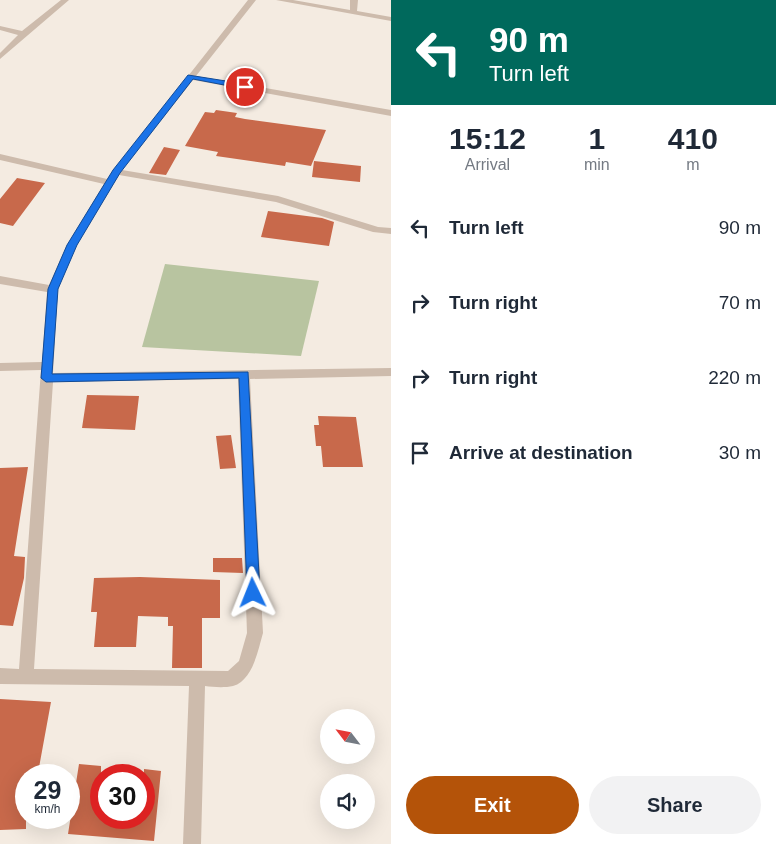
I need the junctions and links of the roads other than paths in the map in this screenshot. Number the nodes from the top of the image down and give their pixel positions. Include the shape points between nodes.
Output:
1 (65, 0) edge
2 (252, 0) edge
3 (280, 0) edge
4 (354, 0) edge
5 (353, 13) junction
6 (391, 19) edge
7 (0, 28) edge
8 (23, 34) junction
9 (0, 57) edge
10 (191, 77) junction
11 (391, 113) edge
12 (0, 156) edge
13 (113, 177) junction
14 (391, 231) edge
15 (0, 280) edge
16 (53, 289) junction
17 (47, 366) junction
18 (0, 367) edge
19 (391, 372) edge
20 (244, 374) junction
21 (46, 378) junction
22 (0, 676) edge
23 (26, 677) junction
24 (196, 680) junction
25 (192, 844) edge

1 - 8 street
2 - 10 street
3 - 5 street
4 - 5 street
5 - 6 street
7 - 8 street
8 - 9 street
10 - 11 street
10 - 13 street
12 - 13 street
13 - 14 street via 278,199 377,230
13 - 16 street via 72,245
15 - 16 street
16 - 17 street
17 - 18 street
17 - 21 street
19 - 20 street
20 - 21 street
20 - 24 street via 255,633 246,665 231,679
21 - 23 street
22 - 23 street
23 - 24 street
24 - 25 street

